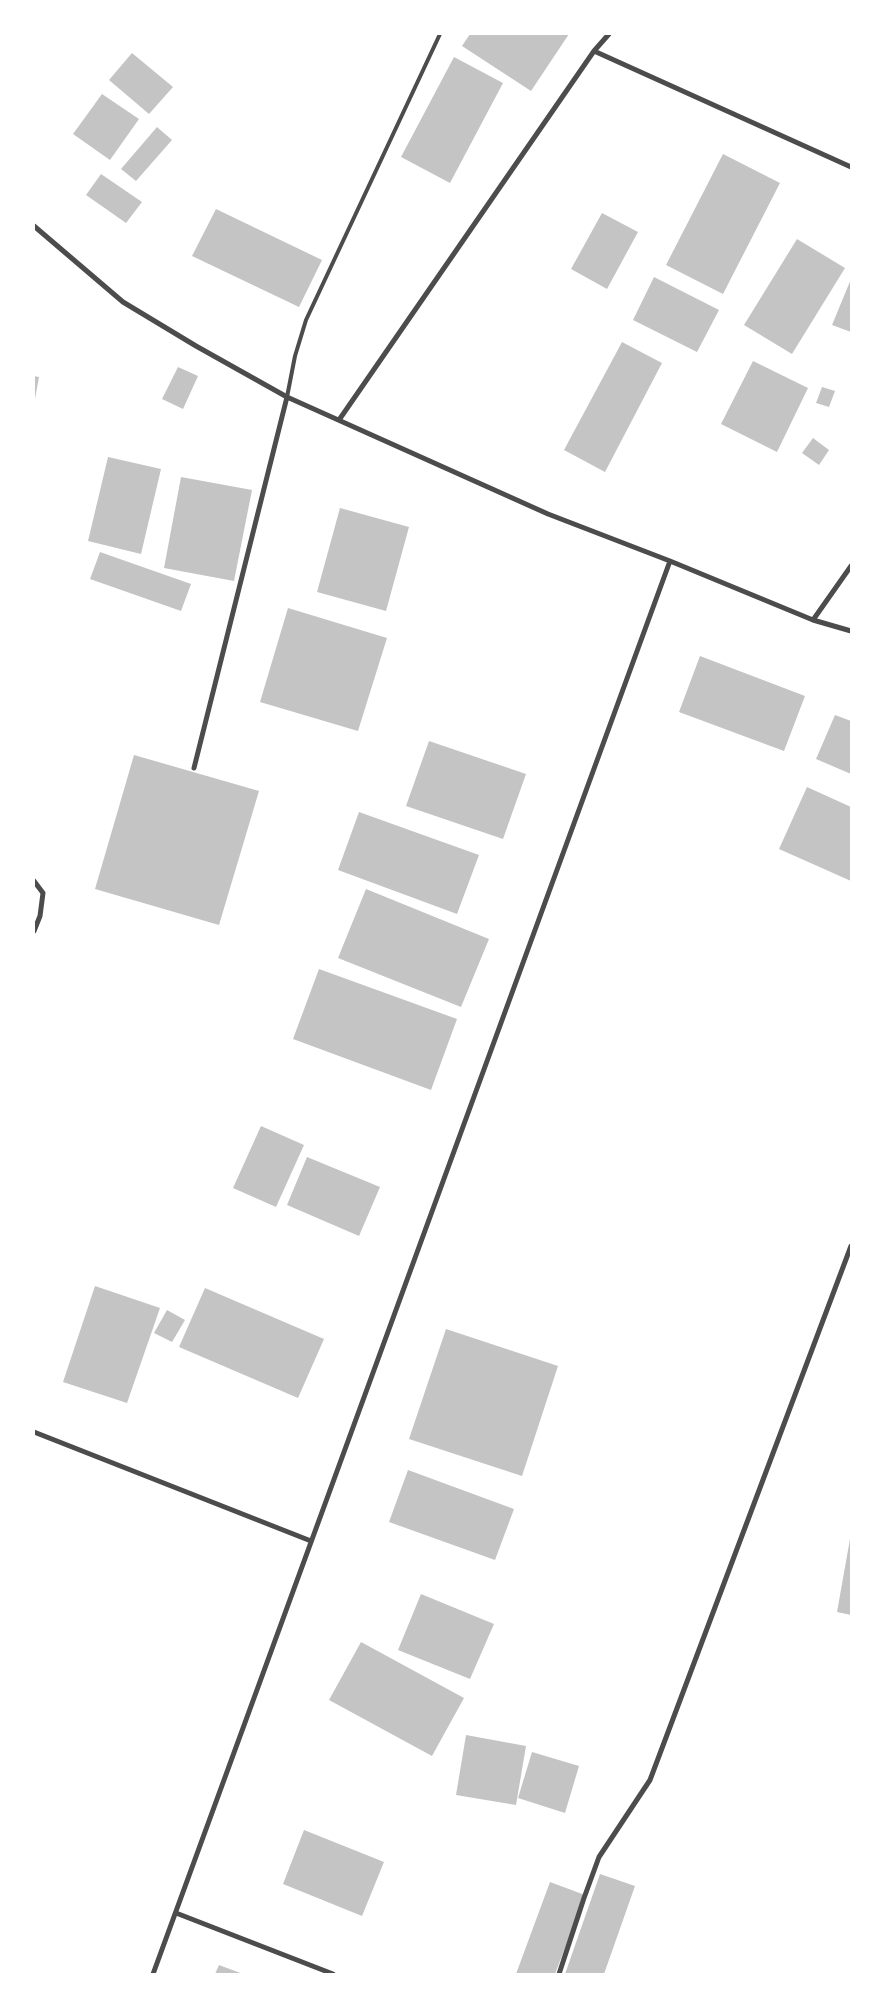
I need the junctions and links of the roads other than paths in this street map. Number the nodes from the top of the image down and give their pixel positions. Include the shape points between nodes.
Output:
1 (440, 34) edge
2 (609, 34) edge
3 (594, 51) junction
4 (851, 167) edge
5 (34, 226) edge
6 (287, 397) junction
7 (339, 420) junction
8 (670, 561) junction
9 (851, 566) edge
10 (813, 620) junction
11 (851, 632) edge
12 (194, 768) dead end
13 (34, 882) edge
14 (34, 931) edge
15 (851, 1246) edge
16 (34, 1432) edge
17 (311, 1541) junction
18 (176, 1913) junction
19 (153, 1974) edge
20 (333, 1974) edge
21 (560, 1974) edge

1 - 6 lane via 306,320
2 - 3 street
3 - 4 street
3 - 7 street
5 - 6 street via 123,302
6 - 7 street
6 - 12 street
7 - 8 street via 548,514
8 - 10 street
8 - 17 street
9 - 10 street
10 - 11 street
13 - 14 street via 43,893
15 - 21 street via 650,1780 599,1857
16 - 17 street
17 - 18 street
18 - 19 street
18 - 20 street

